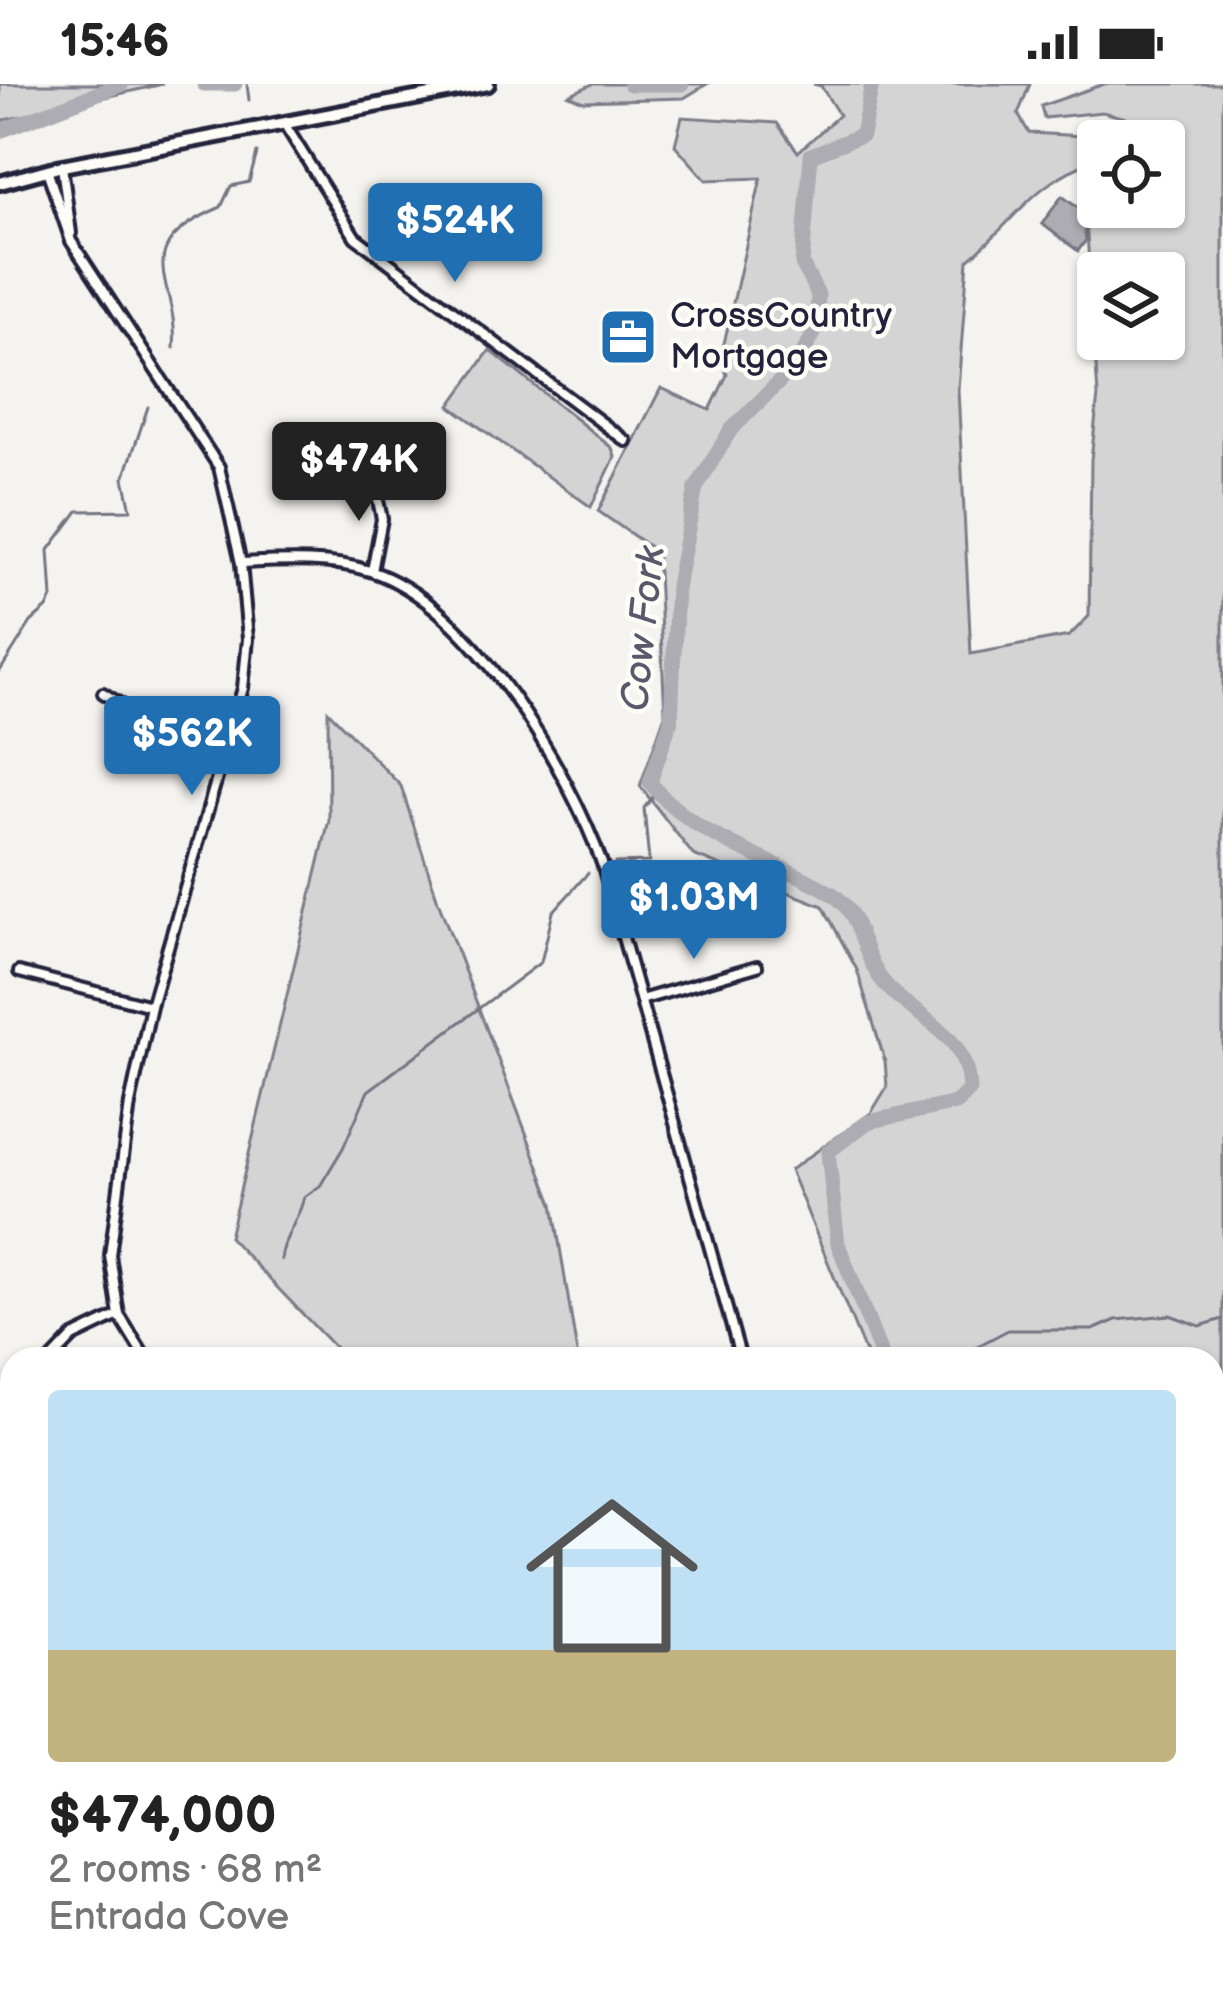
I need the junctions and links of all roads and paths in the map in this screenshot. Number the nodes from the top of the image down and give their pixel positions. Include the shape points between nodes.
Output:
1 (488, 84) edge
2 (285, 125) junction
3 (62, 166) junction
4 (47, 169) junction
5 (0, 183) edge
6 (71, 241) junction
7 (626, 442) dead end
8 (373, 477) dead end
9 (242, 563) junction
10 (372, 572) junction
11 (104, 693) dead end
12 (229, 753) junction
13 (758, 966) dead end
14 (19, 972) dead end
15 (643, 1000) junction
16 (151, 1006) junction
17 (119, 1315) junction
18 (63, 1347) edge
19 (139, 1347) edge
20 (738, 1347) edge

1 - 2 main road
2 - 3 main road
2 - 7 street via 355,237
3 - 4 main road
3 - 6 street
4 - 5 main road
4 - 6 street
6 - 9 street via 205,440 226,486
8 - 10 street via 382,519
9 - 10 street
9 - 12 street via 247,662
10 - 15 street via 447,619 555,758 588,823
11 - 12 street via 159,728
12 - 16 street
13 - 15 street
14 - 16 street
15 - 20 street
16 - 17 street via 115,1206 110,1256
17 - 18 street
17 - 19 street

